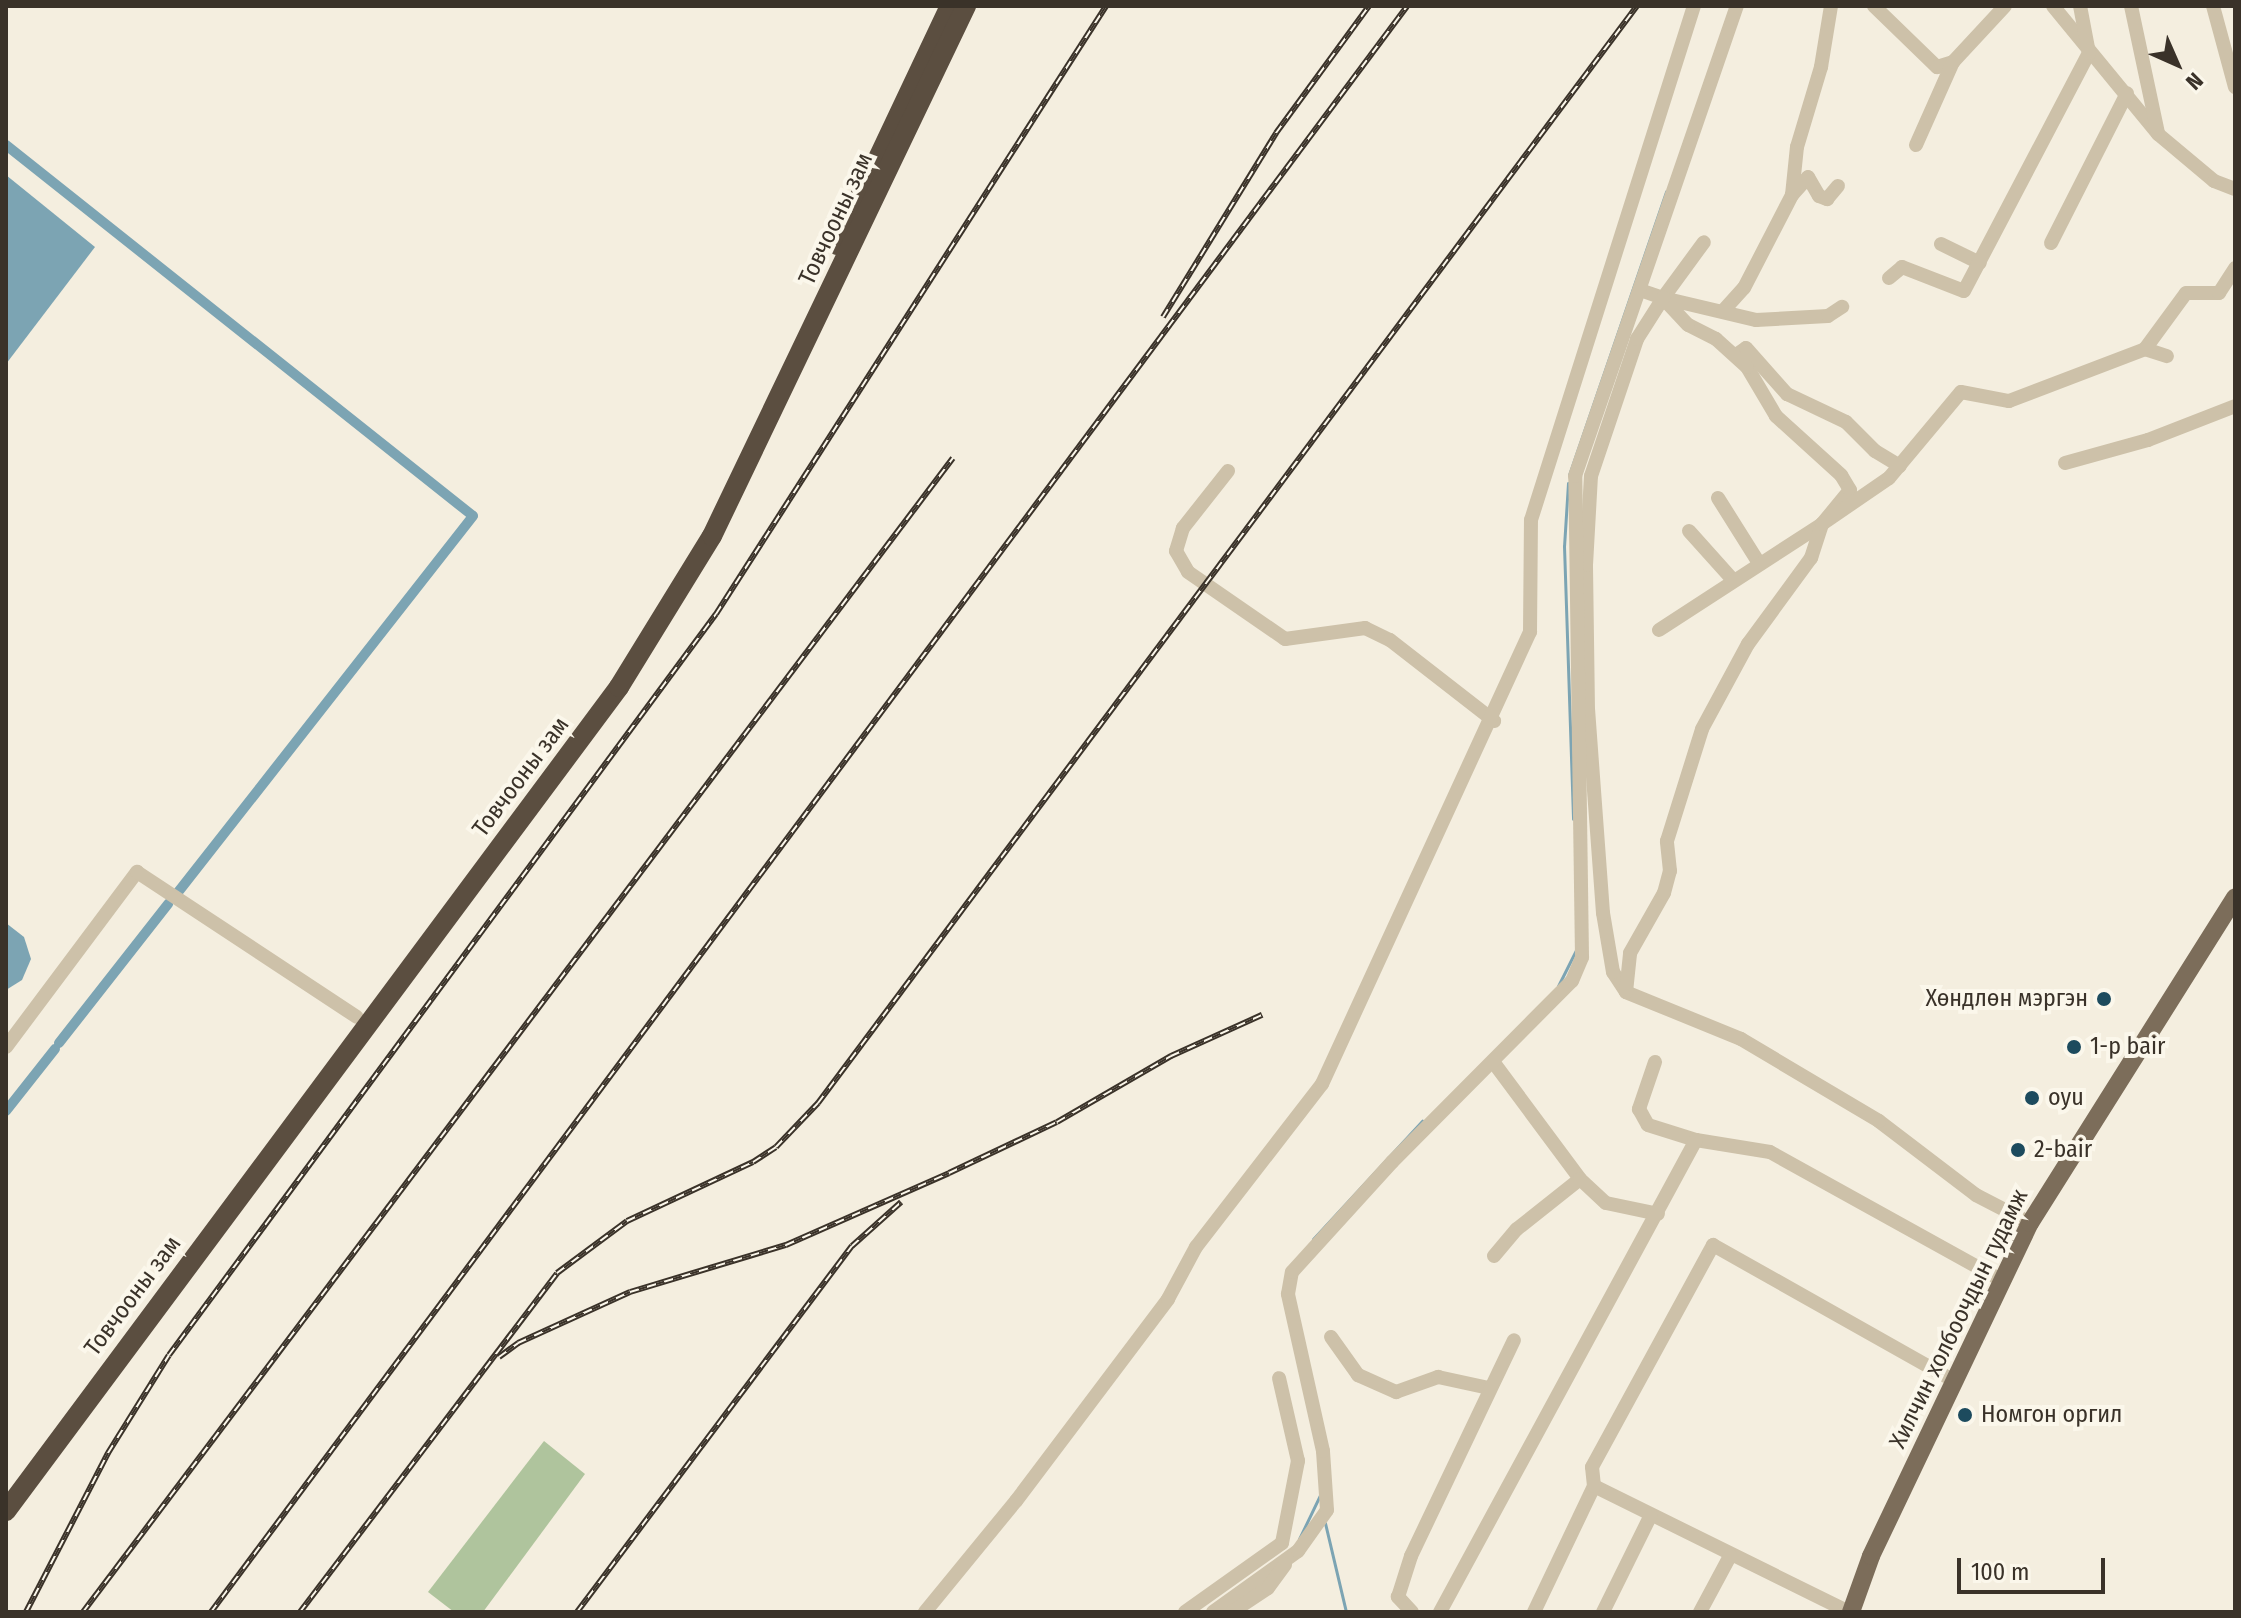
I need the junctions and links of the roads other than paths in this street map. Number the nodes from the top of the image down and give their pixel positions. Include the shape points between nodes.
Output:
1 (950, 6) edge
2 (966, 6) edge
3 (1694, 6) edge
4 (1737, 6) edge
5 (1831, 6) edge
6 (1874, 6) edge
7 (2005, 6) edge
8 (2053, 6) edge
9 (2080, 6) edge
10 (2131, 6) edge
11 (2213, 6) edge
12 (2089, 53) junction
13 (1953, 62) junction
14 (2235, 87) edge
15 (2127, 93) junction
16 (2158, 134) junction
17 (1916, 145) dead end
18 (1838, 186) dead end
19 (2235, 189) edge
20 (1792, 195) junction
21 (1704, 242) dead end
22 (2051, 243) dead end
23 (1941, 244) dead end
24 (1980, 263) junction
25 (2235, 268) edge
26 (1889, 278) dead end
27 (1640, 290) junction
28 (1663, 298) junction
29 (1842, 307) dead end
30 (1723, 311) junction
31 (2145, 349) junction
32 (1736, 355) junction
33 (2167, 356) dead end
34 (2235, 406) edge
35 (2065, 463) dead end
36 (1900, 466) junction
37 (1228, 471) dead end
38 (1718, 498) dead end
39 (1822, 524) junction
40 (1689, 531) dead end
41 (1759, 563) junction
42 (1733, 580) junction
43 (1659, 630) dead end
44 (1494, 721) junction
45 (2235, 897) edge
46 (1626, 992) junction
47 (357, 1017) junction
48 (6, 1047) edge
49 (1655, 1062) dead end
50 (1494, 1063) junction
51 (1696, 1140) junction
52 (1580, 1179) junction
53 (1658, 1214) junction
54 (2030, 1223) junction
55 (1494, 1256) dead end
56 (2001, 1280) junction
57 (1331, 1337) dead end
58 (1514, 1340) dead end
59 (1279, 1378) dead end
60 (1954, 1381) junction
61 (1489, 1388) junction
62 (1594, 1486) junction
63 (6, 1488) edge
64 (6, 1511) edge
65 (1651, 1515) junction
66 (1730, 1556) junction
67 (1289, 1558) junction
68 (925, 1612) edge
69 (1185, 1612) edge
70 (1213, 1612) edge
71 (1232, 1612) edge
72 (1412, 1612) edge
73 (1440, 1612) edge
74 (1534, 1612) edge
75 (1603, 1612) edge
76 (1700, 1612) edge
77 (1850, 1612) edge

1 - 47 highway, Товчооны зам via 813,298 667,587 608,680
2 - 64 highway, Товчооны зам via 712,536 627,674
3 - 44 street via 1531,520 1530,632
4 - 27 street
5 - 20 street via 1821,67 1797,147
6 - 13 street via 1937,67
7 - 13 street
8 - 12 street
9 - 12 street
10 - 16 street
11 - 14 street
12 - 15 street
12 - 24 street
13 - 17 street
15 - 16 street
15 - 22 street
16 - 19 street via 2214,181
18 - 20 street via 1827,199 1819,196 1808,177
20 - 30 street via 1744,288
21 - 28 street
23 - 24 street
24 - 26 street via 1964,291 1902,267
25 - 31 street via 2219,293 2186,293
27 - 28 street
27 - 50 street via 1575,476 1582,957 1572,981
28 - 30 street
28 - 32 street via 1688,325
28 - 46 street via 1637,339 1591,476 1586,565 1588,710 1603,913 1613,972
29 - 30 street via 1828,316 1756,320
31 - 33 street
31 - 36 street via 2009,401 1961,392
32 - 36 street via 1746,348 1787,394 1846,422 1875,451
32 - 39 street via 1776,416 1841,475 1850,490
34 - 35 street via 2148,440
36 - 39 street
37 - 44 street via 1183,528 1176,551 1188,572 1285,639 1365,628 1390,640
38 - 41 street
39 - 41 street
39 - 46 street via 1811,558 1748,644 1702,729 1667,841 1670,871 1664,893 1630,953
40 - 42 street
41 - 42 street
42 - 43 street
44 - 68 street via 1322,1084 1196,1247 1168,1299 1026,1488
45 - 54 main road, Хилчин холбоочдын гудамж
46 - 54 street via 1741,1039 1879,1121 1963,1187
47 - 48 street via 137,872
47 - 63 highway, Товчооны зам
49 - 51 street via 1639,1109 1648,1125
50 - 52 street
50 - 67 street via 1392,1162 1289,1281 1323,1451 1327,1510
51 - 53 street
51 - 56 street via 1770,1152
52 - 53 street via 1606,1203
52 - 55 street via 1517,1229
53 - 73 street
54 - 56 main road, Хилчин холбоочдын гудамж
56 - 60 main road, Хилчин холбоочдын гудамж
57 - 61 street via 1358,1375 1396,1392 1438,1377
58 - 61 street
59 - 69 street via 1298,1461 1282,1543
60 - 62 street via 1713,1245 1592,1467
60 - 77 main road, Хилчин холбоочдын гудамж
61 - 72 street via 1411,1556 1398,1597
62 - 65 street
62 - 74 street
65 - 66 street
65 - 75 street
66 - 76 street
66 - 77 street
67 - 70 street
67 - 71 street via 1268,1588

